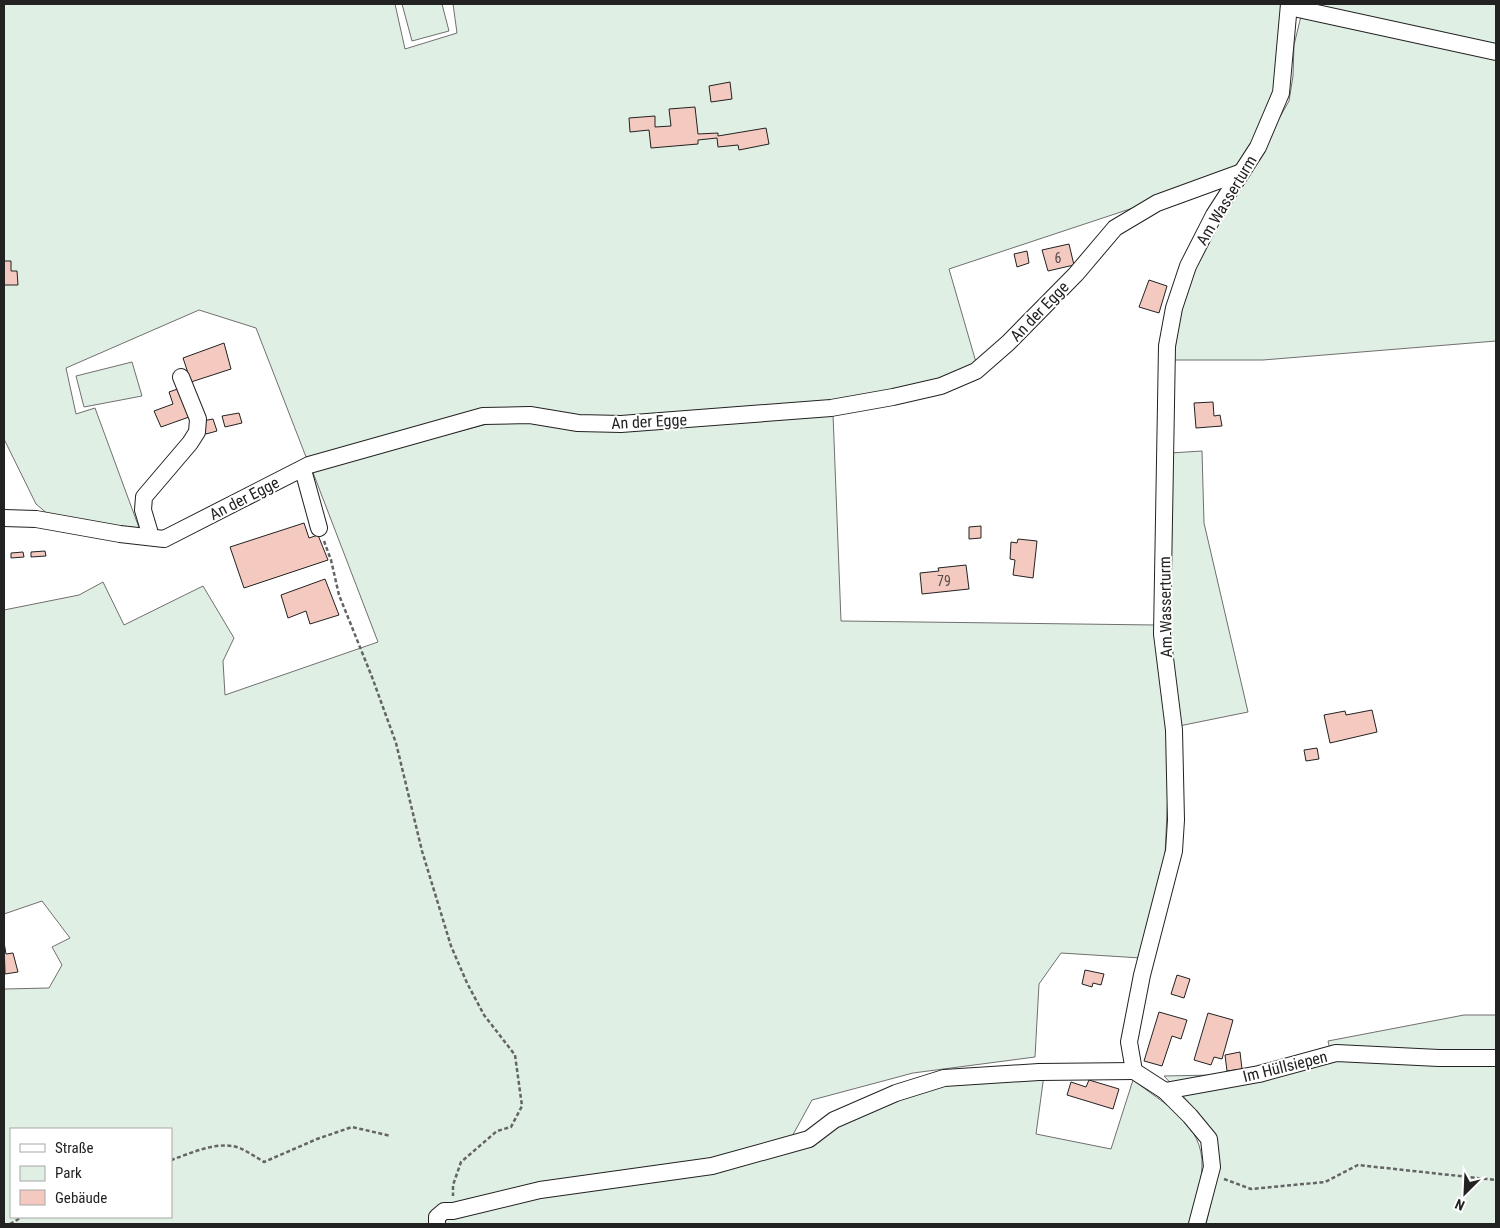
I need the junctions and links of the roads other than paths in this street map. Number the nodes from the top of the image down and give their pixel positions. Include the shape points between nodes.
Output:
1 (1289, 5) edge
2 (1496, 52) edge
3 (1242, 172) junction
4 (181, 377) dead end
5 (300, 470) junction
6 (4, 518) edge
7 (319, 528) road end
8 (148, 538) junction
9 (1496, 1058) edge
10 (1134, 1071) junction
11 (1165, 1091) junction
12 (437, 1224) edge
13 (1197, 1224) edge

1 - 2 street
1 - 3 street, Am Wasserturm via 1281,93 1258,147
3 - 5 street, An der Egge via 1157,203 1115,228 1076,274 1008,344 976,370 941,386 831,408 621,424 578,423 530,415 483,416
3 - 10 street, Am Wasserturm via 1214,214 1188,266 1174,308 1167,346 1162,634 1174,730 1176,820 1174,850 1142,975 1129,1042
4 - 8 street via 198,419 197,432 144,497
5 - 7 street via 305,476
5 - 8 street, An der Egge via 164,539
6 - 8 street, An der Egge via 36,519
9 - 11 street, Im Hüllsiepen via 1336,1053 1259,1074
10 - 11 street
10 - 12 street via 944,1078 896,1093 834,1120 809,1139 721,1163 540,1190 444,1212 437,1217
11 - 13 street via 1209,1139 1212,1167

